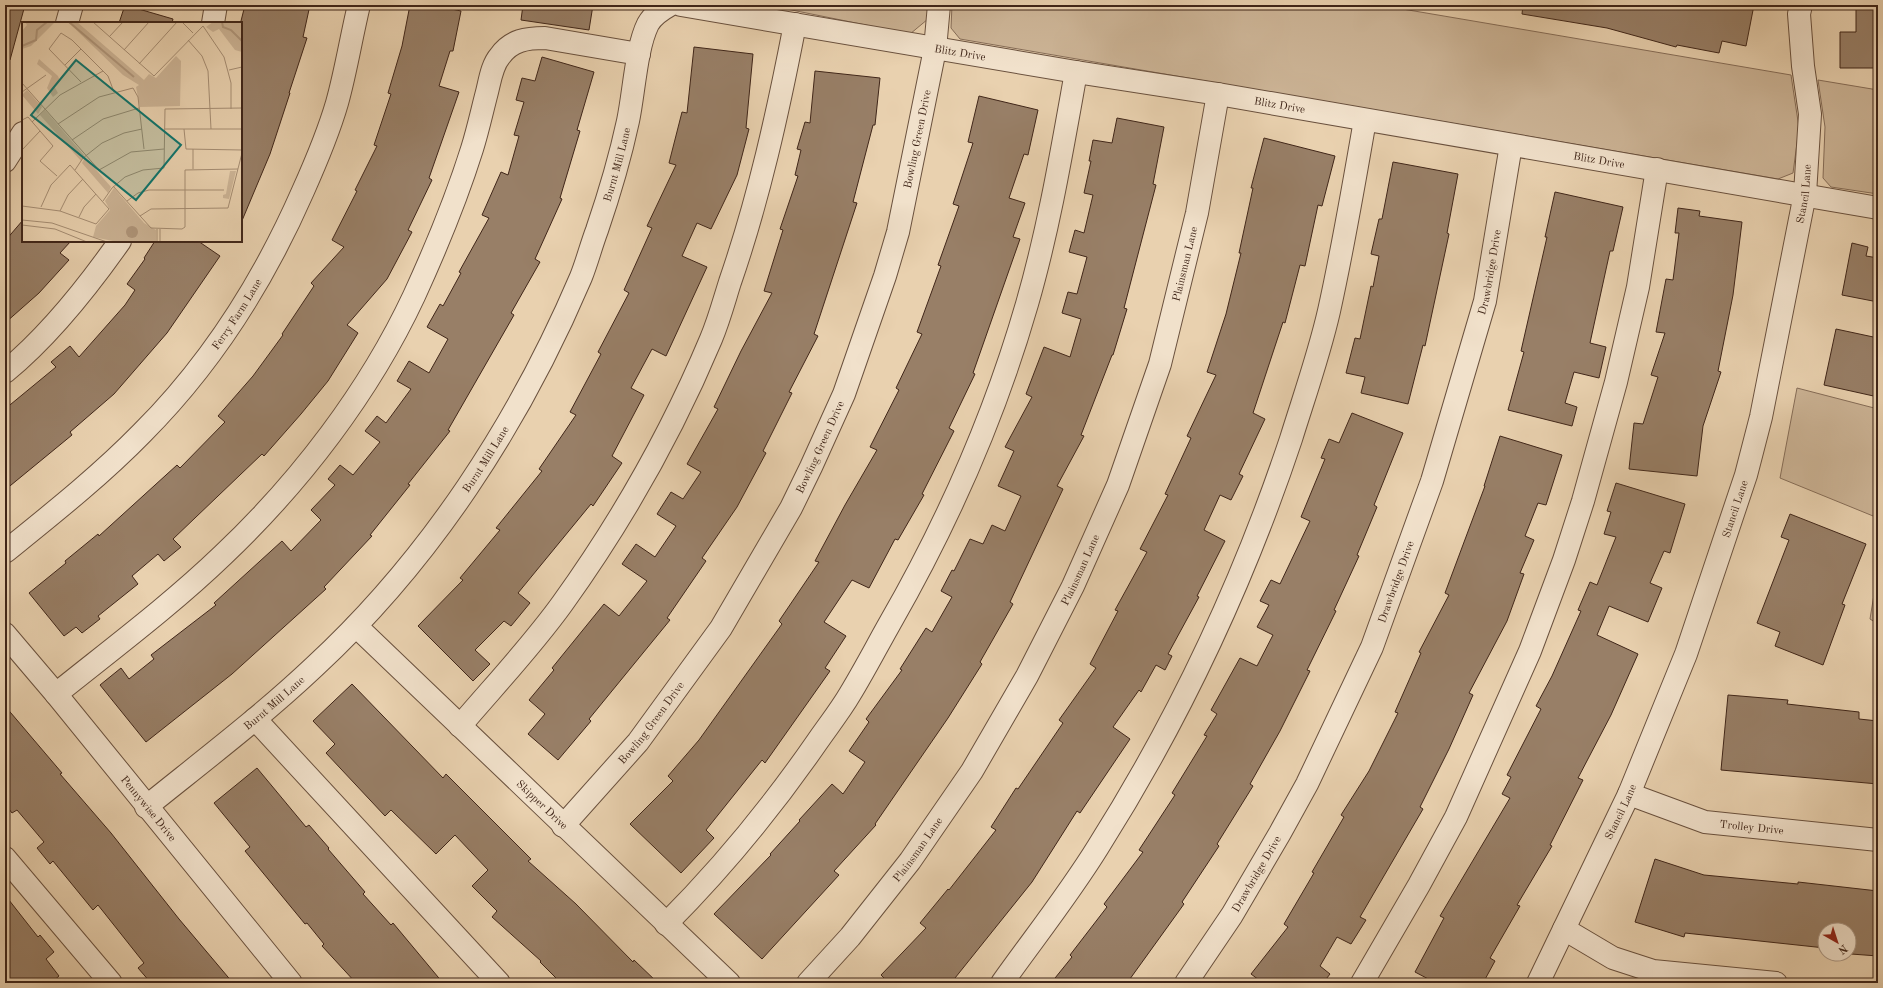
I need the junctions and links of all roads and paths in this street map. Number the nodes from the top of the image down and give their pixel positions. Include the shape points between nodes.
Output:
1 (72, 5) edge
2 (216, 5) edge
3 (359, 5) edge
4 (939, 5) edge
5 (1801, 5) edge
6 (671, 6) edge
7 (67, 22) edge
8 (213, 22) edge
9 (794, 24) junction
10 (935, 48) junction
11 (639, 54) junction
12 (1076, 72) junction
13 (1218, 94) junction
14 (1365, 120) junction
15 (22, 135) edge
16 (1512, 145) junction
17 (5, 161) edge
18 (1657, 169) junction
19 (1805, 194) junction
20 (1878, 208) edge
21 (119, 242) edge
22 (5, 372) edge
23 (5, 552) edge
24 (356, 626) junction
25 (5, 634) edge
26 (56, 694) junction
27 (255, 719) junction
28 (460, 726) junction
29 (1630, 794) junction
30 (146, 807) junction
31 (563, 826) junction
32 (1878, 840) edge
33 (5, 858) edge
34 (666, 924) junction
35 (1564, 929) junction
36 (720, 980) edge
37 (1189, 982) edge
38 (111, 983) edge
39 (291, 983) edge
40 (499, 983) edge
41 (808, 983) edge
42 (1002, 983) edge
43 (1362, 983) edge
44 (1538, 983) edge
45 (1776, 983) edge

1 - 7 street
2 - 8 street
3 - 23 street, Ferry Farm Lane via 337,103 320,153 286,229 242,308 214,350 143,433
4 - 10 street, Bowling Green Drive
5 - 19 street, Stancil Lane via 1799,14 1803,66 1810,114
6 - 9 street, Blitz Drive
6 - 11 street, Burnt Mill Lane via 653,16 647,25
9 - 10 street, Blitz Drive
9 - 28 street via 769,151 749,227 712,337 671,426 602,545 561,605
10 - 12 street, Blitz Drive
10 - 31 street, Bowling Green Drive via 898,232 886,276 844,394 791,508 720,628 638,742
11 - 24 street, Burnt Mill Lane via 628,121 611,188 582,276 541,363 479,471 393,586
11 - 26 street via 545,38 522,39 500,55 492,74 466,168 436,249 400,324 345,412 285,490 222,556
12 - 13 street, Blitz Drive
12 - 34 street via 1053,198 1027,304 971,462 922,568 849,696 796,772 731,853
13 - 14 street, Blitz Drive
13 - 41 street, Plainsman Lane via 1197,213 1160,364 1118,485 1073,586 1027,676 972,772 910,861 850,936
14 - 16 street, Blitz Drive
14 - 42 street via 1350,210 1326,320 1270,502 1243,569 1183,699 1142,775 1084,870
15 - 17 street
16 - 18 street, Blitz Drive
16 - 37 street, Drawbridge Drive via 1484,301 1432,481 1372,647 1307,784 1232,915
18 - 19 street, Blitz Drive
18 - 43 street via 1638,287 1616,382 1584,501 1564,560 1530,651 1456,817
19 - 20 street, Blitz Drive
19 - 29 street, Stancil Lane via 1761,416 1746,475 1686,654
21 - 22 street via 78,296
24 - 27 street, Burnt Mill Lane
24 - 28 street, Skipper Drive
25 - 26 street, Pennywise Drive
26 - 30 street, Pennywise Drive
27 - 30 street, Burnt Mill Lane
27 - 40 street
28 - 31 street, Skipper Drive
29 - 32 street, Trolley Drive via 1705,822
29 - 35 street, Stancil Lane
30 - 39 street, Pennywise Drive
31 - 34 street, Skipper Drive
33 - 38 street
34 - 36 street, Skipper Drive
35 - 44 street, Stancil Lane
35 - 45 street via 1613,958 1653,971

